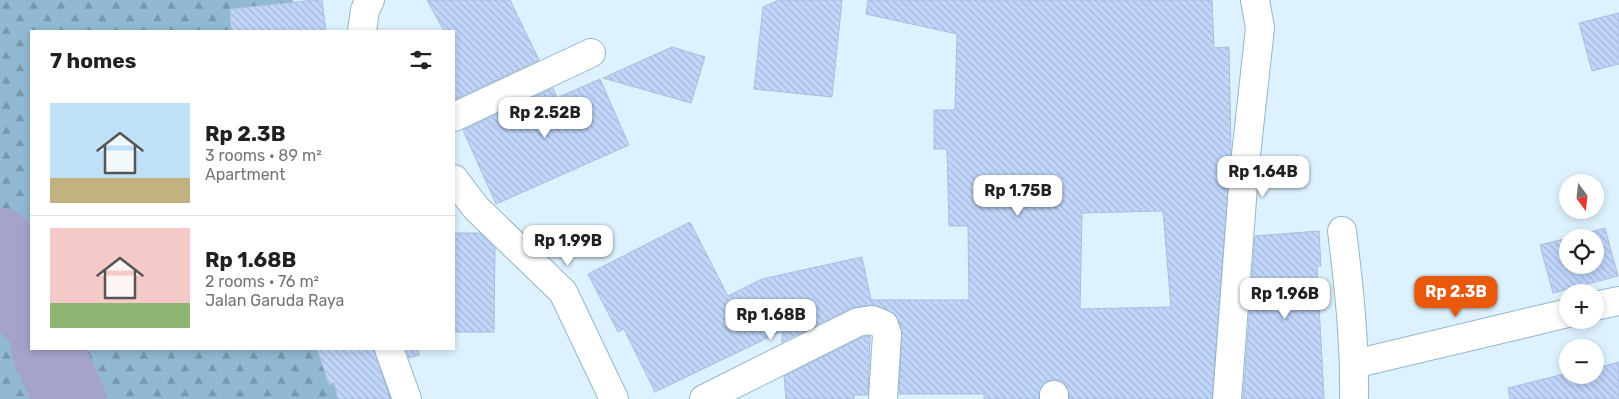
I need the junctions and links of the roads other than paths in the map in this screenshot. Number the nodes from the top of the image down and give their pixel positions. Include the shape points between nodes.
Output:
1 (370, 0) edge
2 (1255, 0) edge
3 (362, 30) edge
4 (591, 53) dead end
5 (455, 117) edge
6 (455, 180) edge
7 (1342, 231) dead end
8 (1619, 301) edge
9 (1604, 304) edge
10 (1559, 315) edge
11 (389, 350) edge
12 (1354, 364) junction
13 (407, 399) edge
14 (614, 399) edge
15 (704, 399) edge
16 (883, 399) edge
17 (1227, 399) edge
18 (1354, 399) edge

1 - 3 street
2 - 17 street via 1260,28 1244,173
4 - 5 street
6 - 14 street via 476,208 563,292
7 - 12 street
8 - 9 street
10 - 12 street
11 - 13 street
12 - 18 street
15 - 16 street via 858,322 872,320 884,325 887,334

